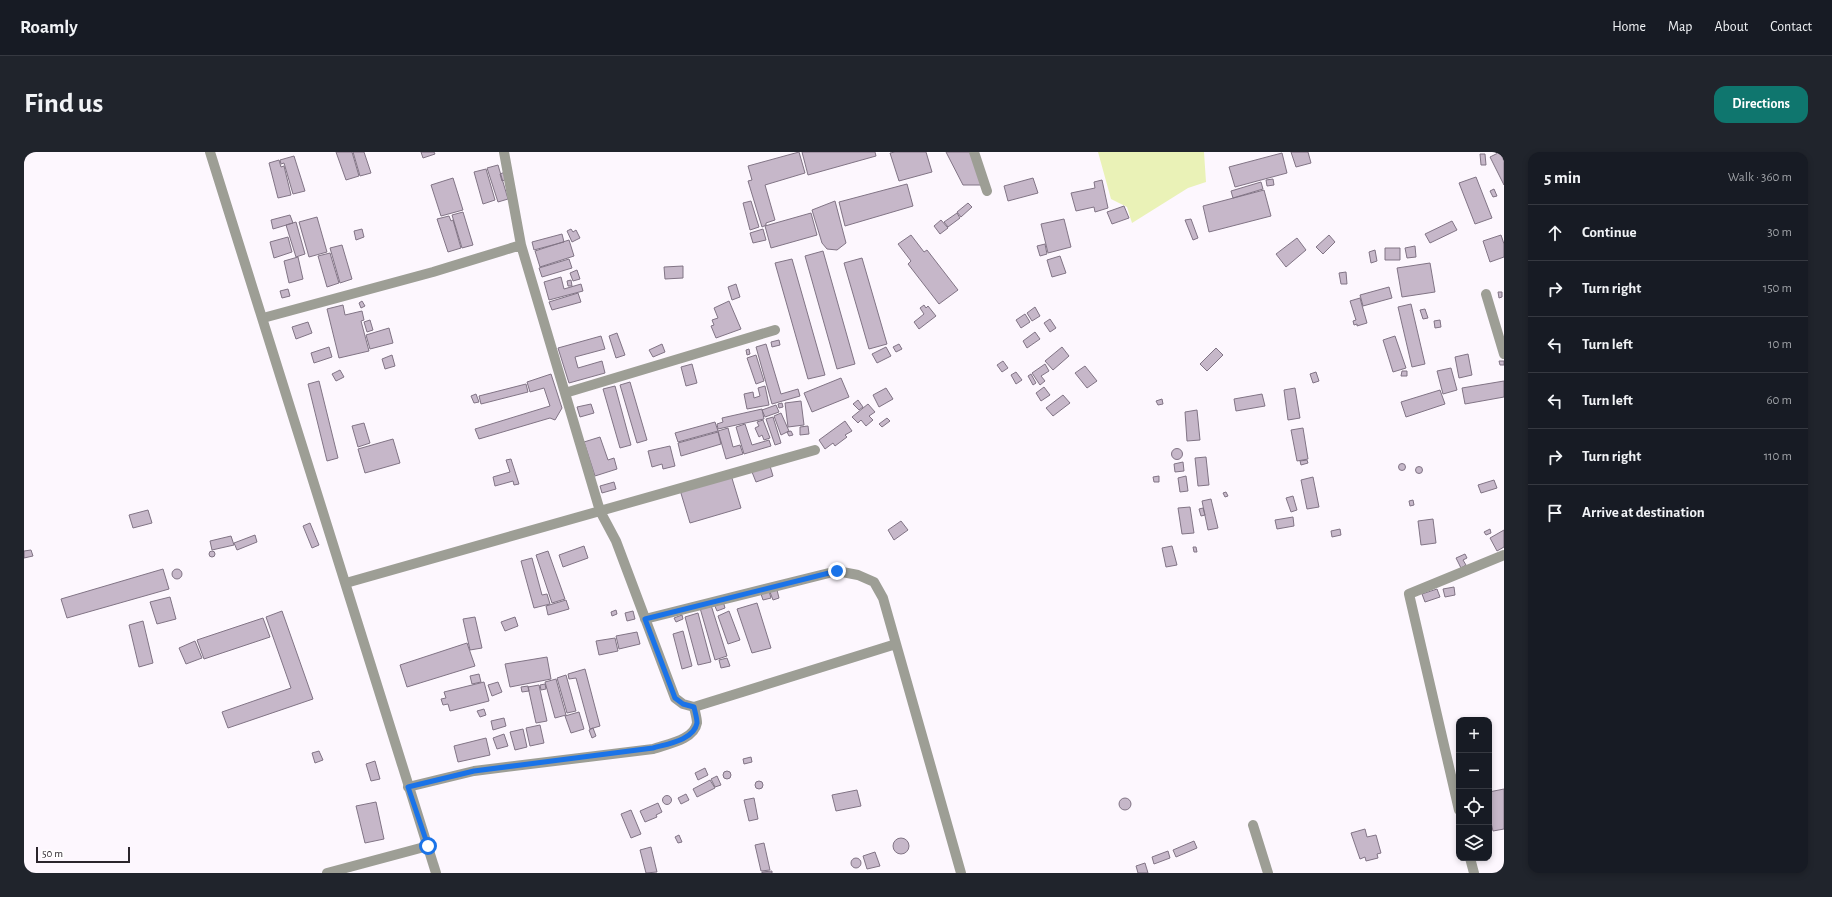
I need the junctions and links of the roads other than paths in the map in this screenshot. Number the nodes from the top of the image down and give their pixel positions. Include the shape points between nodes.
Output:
1 (210, 152) edge
2 (504, 152) edge
3 (974, 152) edge
4 (987, 191) dead end
5 (521, 245) junction
6 (1486, 294) dead end
7 (263, 318) junction
8 (775, 330) dead end
9 (1504, 354) edge
10 (565, 393) junction
11 (815, 450) dead end
12 (600, 511) junction
13 (1504, 555) edge
14 (346, 583) junction
15 (645, 619) junction
16 (896, 644) junction
17 (694, 707) junction
18 (408, 787) junction
19 (1456, 797) edge
20 (1253, 825) dead end
21 (428, 846) junction
22 (1471, 861) edge
23 (327, 873) edge
24 (436, 873) edge
25 (961, 873) edge
26 (1268, 873) edge
27 (1474, 873) edge

1 - 7 street
2 - 5 street
3 - 4 street
5 - 7 street via 433,272
5 - 10 street
6 - 9 street
7 - 14 street
8 - 10 street
10 - 12 street
11 - 12 street
12 - 14 street
12 - 15 street via 616,542
13 - 19 street via 1409,594
14 - 18 street
15 - 16 street via 837,571 858,575 874,582 883,598
15 - 17 street via 675,698
16 - 17 street
16 - 25 street
17 - 18 street via 697,722 693,733 653,748 474,771
18 - 21 street
20 - 26 street
21 - 23 street
21 - 24 street
22 - 27 street

